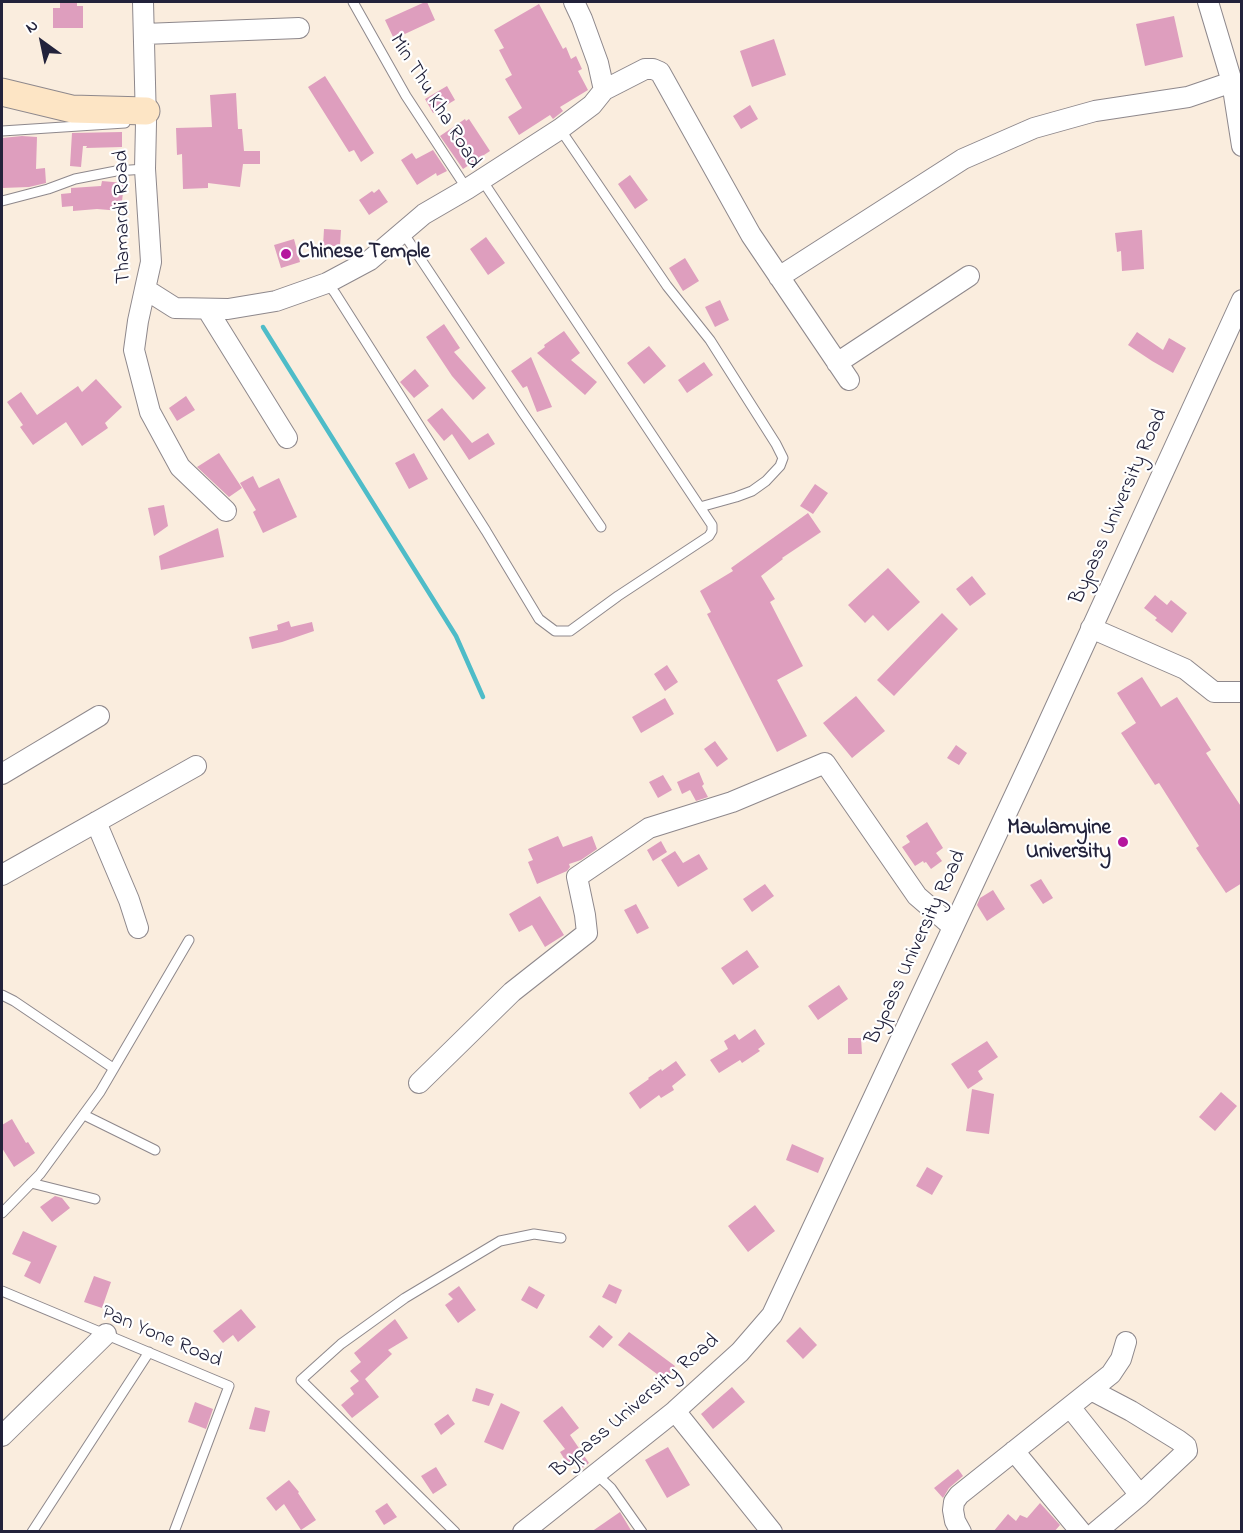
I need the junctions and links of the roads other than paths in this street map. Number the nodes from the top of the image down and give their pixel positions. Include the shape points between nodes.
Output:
1 (143, 2) edge
2 (353, 2) edge
3 (574, 2) edge
4 (1208, 2) edge
5 (299, 28) dead end
6 (144, 34) junction
7 (1232, 82) junction
8 (604, 90) junction
9 (2, 92) edge
10 (146, 117) junction
11 (560, 129) junction
12 (2, 130) edge
13 (1242, 146) edge
14 (146, 168) junction
15 (474, 184) junction
16 (2, 201) edge
17 (402, 231) junction
18 (969, 276) dead end
19 (779, 277) junction
20 (327, 283) junction
21 (145, 289) junction
22 (1242, 300) edge
23 (207, 309) junction
24 (837, 363) junction
25 (849, 380) dead end
26 (287, 438) dead end
27 (700, 507) junction
28 (226, 511) dead end
29 (601, 527) dead end
30 (1091, 628) junction
31 (1242, 692) edge
32 (99, 716) dead end
33 (196, 766) dead end
34 (2, 774) edge
35 (96, 822) junction
36 (2, 875) edge
37 (953, 927) junction
38 (138, 928) dead end
39 (189, 940) dead end
40 (2, 995) edge
41 (113, 1068) junction
42 (418, 1083) dead end
43 (84, 1115) junction
44 (155, 1150) dead end
45 (31, 1183) junction
46 (95, 1199) dead end
47 (2, 1213) edge
48 (561, 1238) dead end
49 (2, 1291) edge
50 (106, 1334) junction
51 (1126, 1342) dead end
52 (149, 1352) junction
53 (1091, 1390) junction
54 (1070, 1407) junction
55 (675, 1411) junction
56 (2, 1436) edge
57 (1014, 1451) junction
58 (596, 1474) junction
59 (1140, 1495) junction
60 (32, 1532) edge
61 (174, 1532) edge
62 (455, 1532) edge
63 (523, 1532) edge
64 (642, 1532) edge
65 (772, 1532) edge
66 (962, 1532) edge
67 (1081, 1532) edge
68 (1096, 1532) edge

1 - 6 street, Thamardi Road
2 - 15 lane, Min Thu Kha Road via 406,96
3 - 8 street via 598,63
4 - 7 street
5 - 6 street
6 - 10 street, Thamardi Road
7 - 13 street
7 - 19 street via 1188,97 1095,111 1034,128 963,159
8 - 11 street, Thamardi Road via 592,105
8 - 19 street, Thamardi Road via 645,69 660,72 751,235
9 - 10 street via 72,110
10 - 12 lane
10 - 14 street, Thamardi Road
11 - 15 street, Thamardi Road
11 - 27 lane via 667,286 710,340 783,458 773,474 752,491
14 - 16 lane via 75,179
14 - 21 street, Thamardi Road via 152,262
15 - 17 street, Thamardi Road
15 - 27 lane, Min Thu Kha Road
17 - 20 street, Thamardi Road via 370,260
17 - 29 lane
18 - 24 street
19 - 24 street, Thamardi Road
20 - 23 street, Thamardi Road via 276,301
20 - 27 lane, Min Thu Kha Road via 539,619 555,631 570,631 709,536 712,525
21 - 23 street, Thamardi Road via 175,308
21 - 28 street via 134,350 150,412 180,467
22 - 30 street, Bypass University Road
23 - 26 street
24 - 25 street, Thamardi Road
30 - 31 street via 1185,669 1214,692
30 - 37 street, Bypass University Road
32 - 34 street
33 - 35 street
35 - 36 street
35 - 38 street
37 - 42 street via 917,896 825,762 732,802 649,828 577,877 586,933 512,992
37 - 55 street, Bypass University Road via 772,1315 740,1352
39 - 41 lane
40 - 41 lane
41 - 43 lane
43 - 44 lane
43 - 45 lane
45 - 46 lane
45 - 47 lane
48 - 62 lane via 534,1234 500,1241 405,1298 341,1344 301,1380
49 - 50 lane, Pan Yone Road
50 - 52 lane, Pan Yone Road
50 - 56 street
51 - 53 street via 1111,1374
52 - 60 lane
52 - 61 lane, Pan Yone Road via 229,1386
53 - 54 street
53 - 59 street via 1186,1446 1187,1451
54 - 57 street
54 - 59 street
55 - 58 street, Bypass University Road
55 - 65 street
57 - 66 street via 954,1502 955,1521
57 - 67 street
58 - 63 street, Bypass University Road
58 - 64 lane via 611,1488
59 - 68 street

